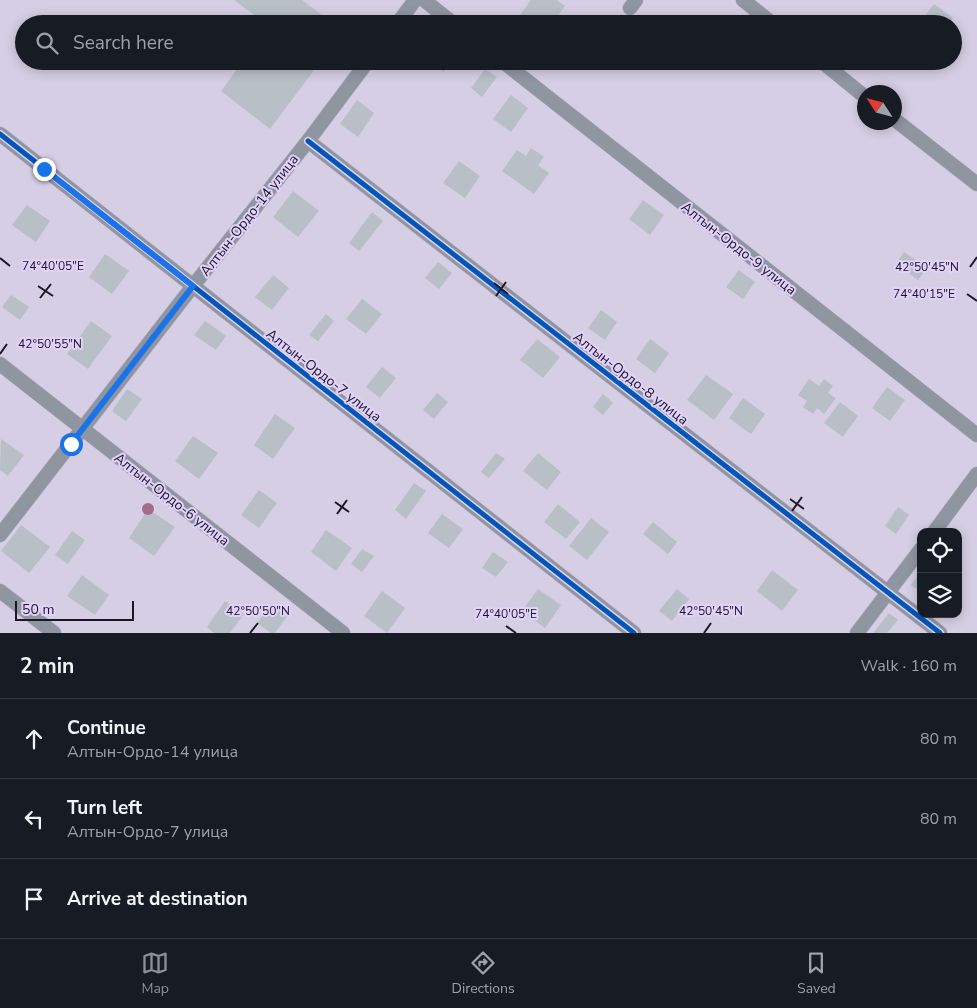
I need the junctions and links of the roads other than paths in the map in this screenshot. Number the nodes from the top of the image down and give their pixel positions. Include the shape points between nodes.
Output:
1 (415, 0) edge
2 (424, 0) edge
3 (743, 0) edge
4 (404, 15) edge
5 (443, 15) edge
6 (762, 15) edge
7 (361, 70) edge
8 (513, 70) edge
9 (832, 70) edge
10 (857, 90) edge
11 (902, 125) edge
12 (0, 134) edge
13 (308, 141) junction
14 (977, 184) edge
15 (193, 286) junction
16 (0, 364) edge
17 (83, 429) junction
18 (977, 435) edge
19 (977, 474) edge
20 (937, 528) edge
21 (0, 535) edge
22 (917, 554) edge
23 (0, 591) edge
24 (889, 592) junction
25 (54, 633) edge
26 (344, 633) edge
27 (634, 633) edge
28 (857, 633) edge
29 (940, 633) edge

1 - 4 street
2 - 5 street
3 - 6 street
7 - 13 street, Алтын-Ордо-14 улица
8 - 18 street, Алтын-Ордо-9 улица
9 - 10 street
11 - 14 street
12 - 15 street, Алтын-Ордо-7 улица
13 - 15 street, Алтын-Ордо-14 улица
13 - 24 street, Алтын-Ордо-8 улица
15 - 17 street, Алтын-Ордо-14 улица
15 - 27 street, Алтын-Ордо-7 улица
16 - 17 street, Алтын-Ордо-6 улица
17 - 21 street, Алтын-Ордо-14 улица
17 - 26 street, Алтын-Ордо-6 улица
19 - 20 street
22 - 24 street
23 - 25 street
24 - 28 street
24 - 29 street, Алтын-Ордо-8 улица

